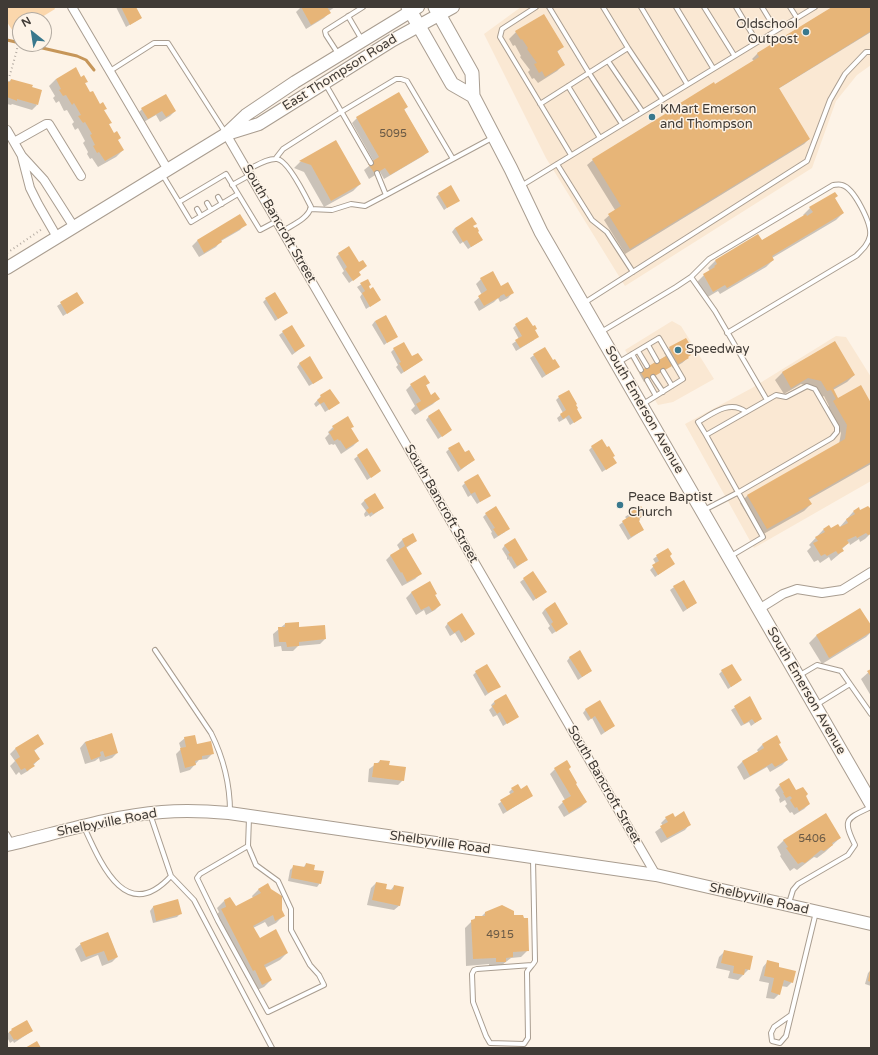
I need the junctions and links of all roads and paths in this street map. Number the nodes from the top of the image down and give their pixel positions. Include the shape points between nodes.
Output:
1 (72, 7) edge
2 (363, 7) edge
3 (453, 7) edge
4 (536, 7) edge
5 (549, 7) edge
6 (603, 7) edge
7 (641, 7) edge
8 (676, 7) edge
9 (704, 7) edge
10 (736, 7) edge
11 (762, 7) edge
12 (790, 7) edge
13 (815, 7) edge
14 (412, 9) edge
15 (437, 11) edge
16 (348, 16) junction
17 (797, 18) junction
18 (418, 25) junction
19 (776, 30) junction
20 (362, 41) junction
21 (757, 42) junction
22 (628, 48) junction
23 (16, 52) edge
24 (871, 52) edge
25 (339, 55) junction
26 (734, 55) junction
27 (608, 61) junction
28 (713, 68) junction
29 (110, 71) junction
30 (589, 73) junction
31 (7, 78) edge
32 (325, 82) junction
33 (686, 84) junction
34 (568, 86) junction
35 (473, 96) junction
36 (662, 99) junction
37 (540, 104) junction
38 (642, 111) junction
39 (341, 112) junction
40 (622, 124) junction
41 (7, 130) edge
42 (226, 134) junction
43 (494, 136) junction
44 (600, 138) junction
45 (14, 142) junction
46 (571, 155) junction
47 (22, 156) junction
48 (276, 158) junction
49 (453, 159) junction
50 (371, 163) dead end
51 (557, 164) junction
52 (165, 172) junction
53 (249, 172) junction
54 (377, 173) dead end
55 (81, 176) dead end
56 (232, 185) junction
57 (520, 187) junction
58 (238, 194) junction
59 (386, 195) junction
60 (218, 197) dead end
61 (179, 202) junction
62 (207, 203) dead end
63 (222, 204) junction
64 (197, 209) dead end
65 (310, 209) junction
66 (211, 210) junction
67 (201, 216) junction
68 (277, 221) junction
69 (74, 227) junction
70 (43, 228) dead end
71 (283, 231) junction
72 (57, 237) junction
73 (7, 253) edge
74 (7, 268) edge
75 (634, 272) junction
76 (691, 277) junction
77 (582, 304) junction
78 (599, 333) junction
79 (727, 333) junction
80 (648, 345) junction
81 (638, 351) junction
82 (632, 354) junction
83 (657, 361) dead end
84 (616, 363) junction
85 (647, 366) dead end
86 (641, 370) dead end
87 (663, 371) dead end
88 (653, 377) dead end
89 (647, 380) dead end
90 (672, 386) junction
91 (663, 392) junction
92 (656, 396) junction
93 (767, 400) junction
94 (641, 405) junction
95 (746, 412) junction
96 (706, 435) junction
97 (739, 492) junction
98 (702, 511) junction
99 (728, 557) junction
100 (871, 572) edge
101 (759, 609) junction
102 (155, 650) dead end
103 (798, 676) junction
104 (850, 684) junction
105 (815, 706) junction
106 (871, 714) edge
107 (871, 803) edge
108 (871, 807) edge
109 (230, 813) junction
110 (150, 814) junction
111 (250, 816) junction
112 (83, 827) junction
113 (9, 841) edge
114 (248, 846) junction
115 (533, 857) junction
116 (656, 875) junction
117 (171, 876) junction
118 (788, 905) junction
119 (816, 912) junction
120 (871, 924) edge
121 (532, 965) junction
122 (791, 1015) junction
123 (272, 1048) edge

1 - 29 street
2 - 16 lane
3 - 15 main road, East Thompson Road
4 - 37 lane via 502,30 500,37
5 - 30 lane
6 - 22 lane
7 - 33 lane
8 - 28 lane
9 - 26 lane
10 - 21 lane
11 - 19 lane
12 - 17 lane
13 - 17 lane
14 - 18 main road
14 - 20 main road, East Thompson Road
15 - 18 main road, East Thompson Road
15 - 35 main road, South Emerson Avenue via 472,73
16 - 20 lane
16 - 25 lane via 325,30
17 - 19 lane
18 - 32 main road, East Thompson Road
18 - 35 main road via 452,84
19 - 21 lane
20 - 25 main road, East Thompson Road
21 - 26 lane
22 - 27 lane
22 - 36 lane
23 - 31 path
24 - 75 lane via 866,52 845,74 830,100 807,161
25 - 42 main road, East Thompson Road via 246,115
26 - 28 lane
27 - 30 lane
27 - 38 lane
28 - 33 lane
29 - 42 lane via 154,43 168,43
29 - 52 street
30 - 34 lane
30 - 40 lane
32 - 39 lane
32 - 42 main road, East Thompson Road via 259,124
33 - 36 lane
34 - 37 lane
34 - 44 lane
35 - 43 main road, South Emerson Avenue
36 - 38 lane
37 - 46 lane
38 - 40 lane
39 - 48 lane via 282,150
39 - 49 lane via 396,79 407,81
39 - 50 lane
40 - 44 lane
41 - 45 street
42 - 52 main road, East Thompson Road
42 - 53 street, South Bancroft Street
43 - 49 lane
43 - 57 main road, South Emerson Avenue
44 - 46 lane
45 - 47 street
45 - 55 street via 49,124
46 - 51 lane
47 - 69 street via 44,180
47 - 72 street via 30,188
48 - 53 lane
48 - 65 lane via 293,174
49 - 59 lane
51 - 57 lane
51 - 75 lane via 592,220 607,232
52 - 61 lane
52 - 69 main road, East Thompson Road
53 - 56 lane
53 - 68 street, South Bancroft Street
54 - 59 lane
56 - 58 lane
56 - 61 lane via 226,174 191,198
57 - 77 main road, South Emerson Avenue via 541,232
58 - 63 lane
58 - 68 lane via 260,230
59 - 65 lane via 364,206 351,204 332,210
60 - 63 lane
61 - 67 lane via 191,222
62 - 66 lane
63 - 66 lane
64 - 67 lane
65 - 71 lane via 305,217
66 - 67 lane
68 - 71 street, South Bancroft Street
69 - 72 main road, East Thompson Road
70 - 73 path
71 - 116 street, South Bancroft Street
72 - 74 main road, East Thompson Road
75 - 77 lane
76 - 78 lane
76 - 79 lane
76 - 79 lane via 709,259 833,185 841,184 849,189 862,208 869,221 870,235 865,248 856,256
77 - 78 main road, South Emerson Avenue
78 - 84 main road, South Emerson Avenue
79 - 93 lane
80 - 81 lane
80 - 83 lane
80 - 90 lane via 659,338 683,380
81 - 82 lane
81 - 85 lane
82 - 84 lane
82 - 86 lane
84 - 94 main road, South Emerson Avenue
87 - 90 lane
88 - 91 lane
89 - 92 lane
90 - 91 lane
91 - 92 lane
92 - 94 lane
93 - 95 lane
93 - 97 lane via 776,395 786,397 801,388 812,387 837,427 837,432 832,438
94 - 98 main road, South Emerson Avenue
95 - 96 lane
95 - 96 lane via 735,407 727,407 698,422
96 - 97 lane
97 - 98 lane
97 - 99 lane via 763,537
98 - 99 main road, South Emerson Avenue
99 - 101 main road, South Emerson Avenue
100 - 101 street via 838,591 822,593 797,589 785,593
101 - 103 main road, South Emerson Avenue
102 - 109 lane via 218,747 230,796
103 - 104 lane via 817,665 841,672
103 - 105 main road, South Emerson Avenue
104 - 105 lane
104 - 106 lane
105 - 107 main road, South Emerson Avenue
108 - 118 lane via 852,816 847,823 847,830 855,846 853,850 798,884 792,890
109 - 110 main road, Shelbyville Road via 183,811
109 - 111 main road, Shelbyville Road
110 - 112 main road, Shelbyville Road via 124,817
110 - 117 lane
111 - 114 lane
111 - 115 main road, Shelbyville Road
112 - 113 main road, Shelbyville Road
112 - 117 lane via 101,864 112,880 125,890 136,894 149,893 164,884
114 - 114 lane via 256,865 278,881 291,909 291,930 324,985 268,1012 197,878
115 - 116 main road, Shelbyville Road
115 - 121 lane via 535,960
116 - 118 main road, Shelbyville Road
117 - 123 lane via 194,900
118 - 119 main road, Shelbyville Road
119 - 120 main road, Shelbyville Road
119 - 122 lane
121 - 121 lane via 527,972 528,1038 524,1044 490,1043 473,1002 474,970
122 - 122 lane via 786,1036 780,1043 772,1041 771,1033 774,1027

